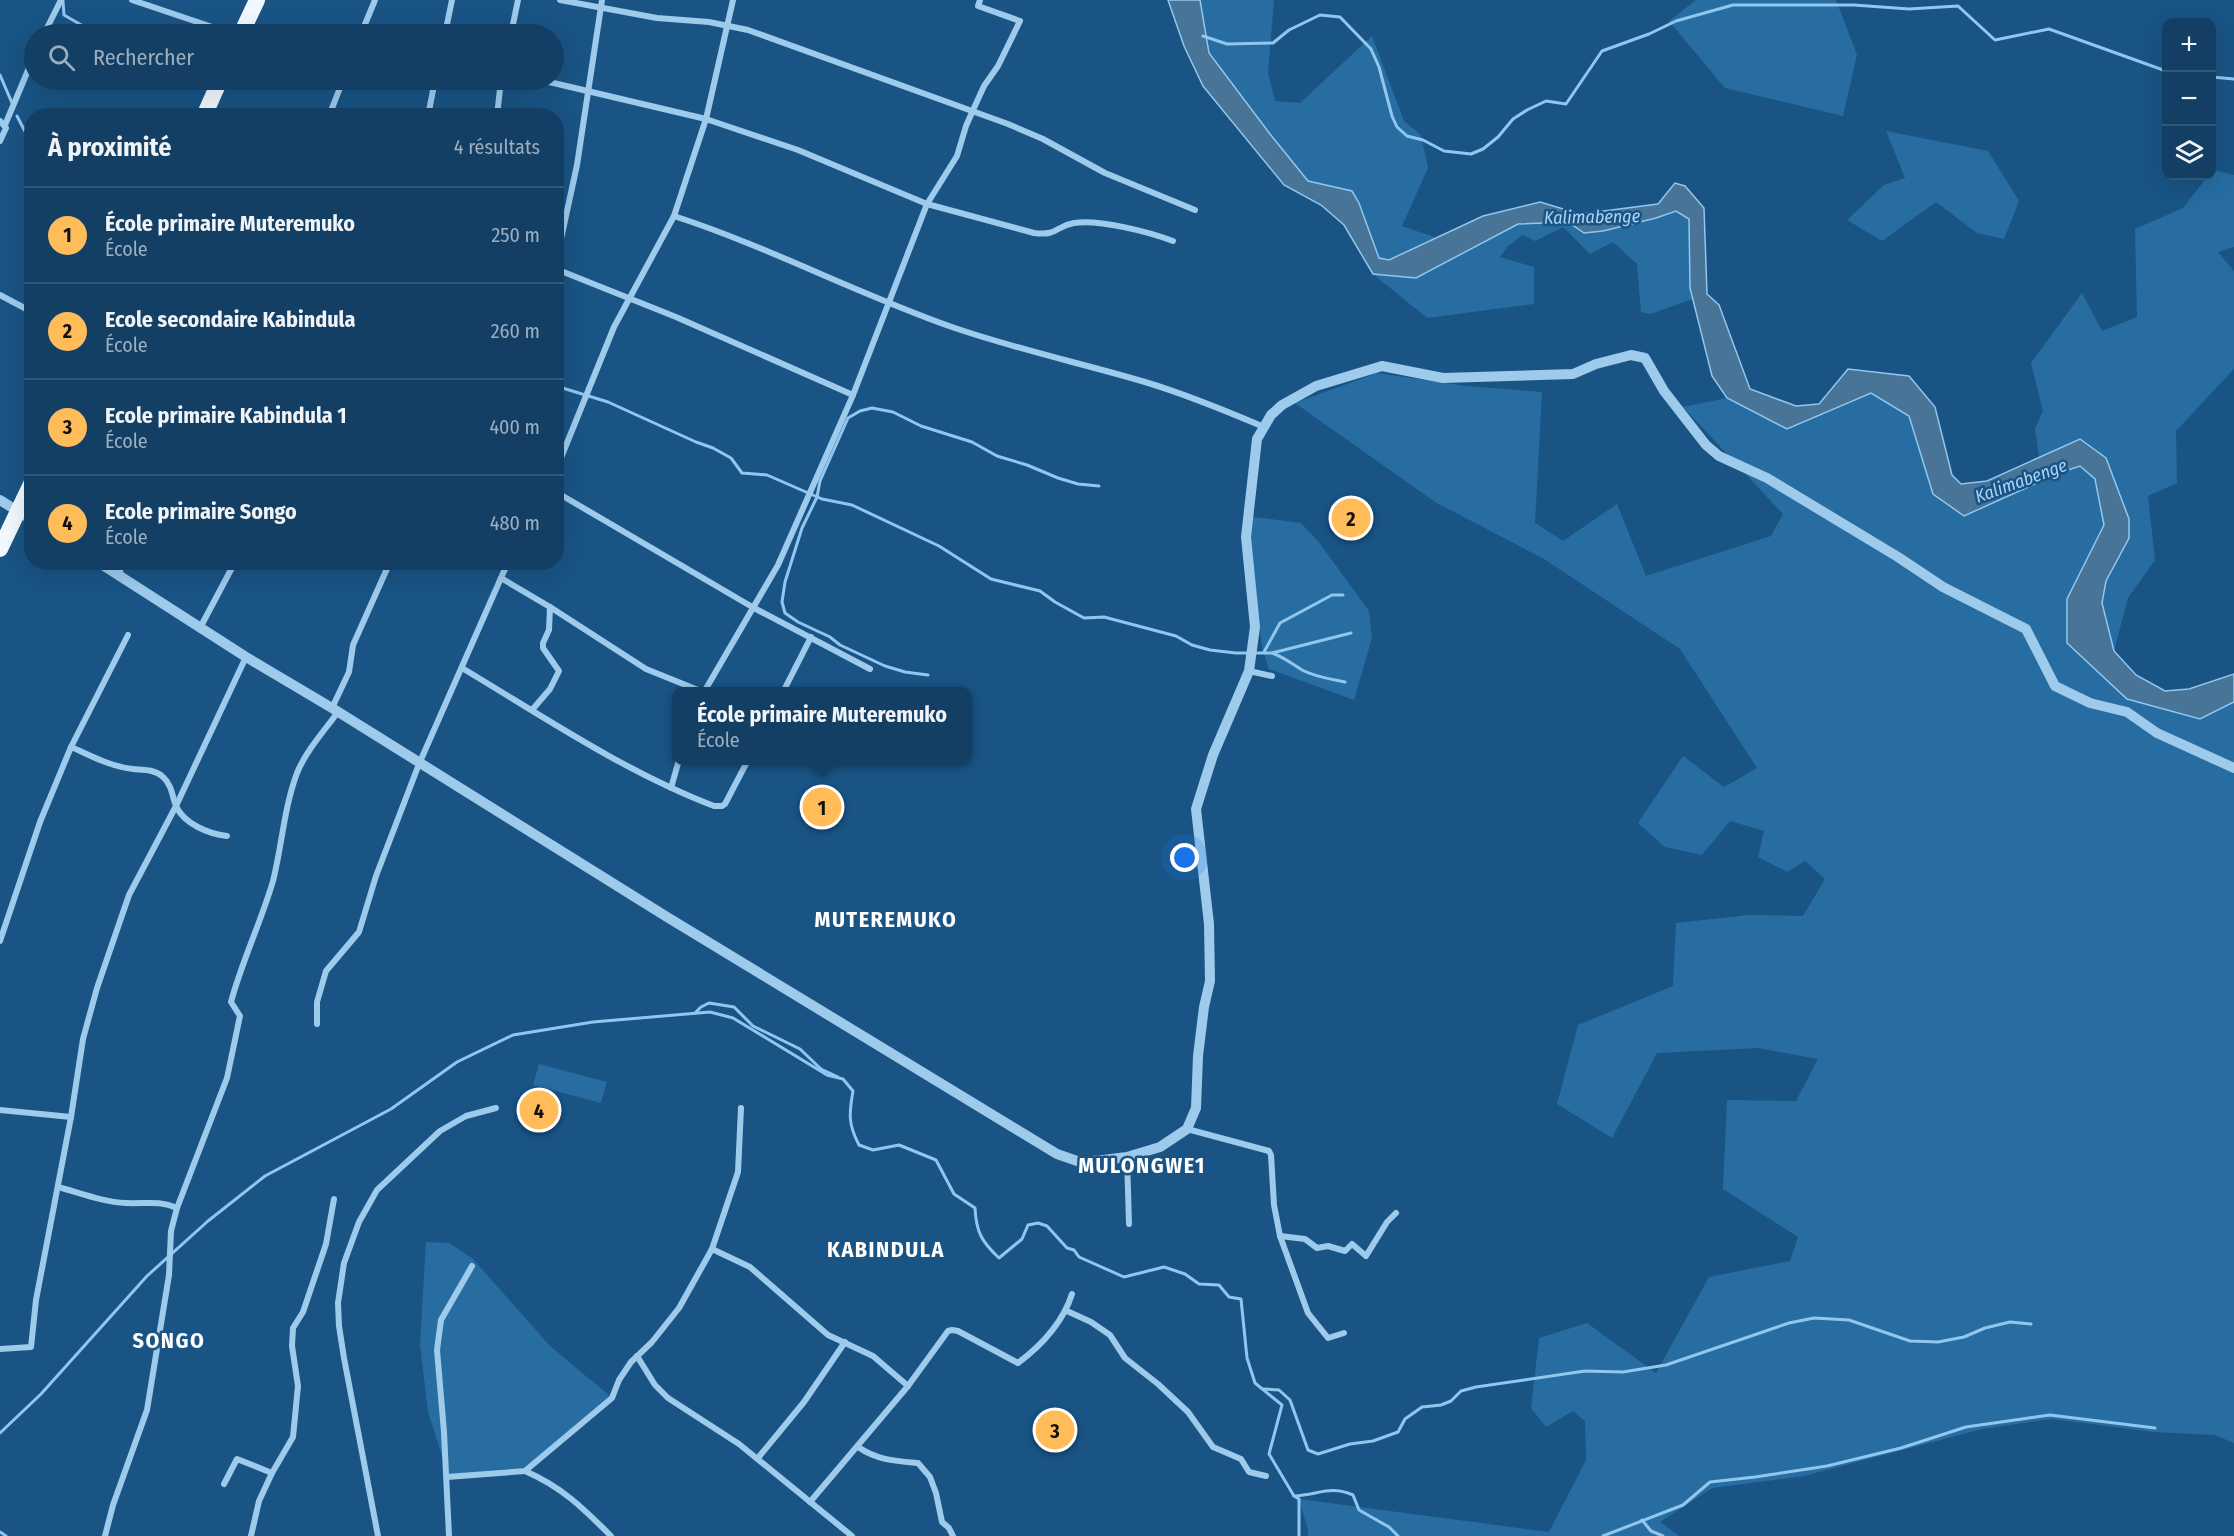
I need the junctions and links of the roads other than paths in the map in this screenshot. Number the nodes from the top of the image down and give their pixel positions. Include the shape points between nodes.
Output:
1 (61, 0) edge
2 (132, 0) edge
3 (257, 0) edge
4 (375, 0) edge
5 (452, 0) edge
6 (518, 0) edge
7 (560, 0) edge
8 (602, 0) edge
9 (733, 0) edge
10 (980, 0) edge
11 (600, 9) junction
12 (49, 24) edge
13 (203, 24) edge
14 (246, 24) edge
15 (365, 24) edge
16 (447, 24) edge
17 (513, 24) edge
18 (728, 26) junction
19 (24, 78) edge
20 (564, 86) edge
21 (216, 90) edge
22 (339, 90) edge
23 (433, 90) edge
24 (500, 90) edge
25 (588, 93) junction
26 (208, 108) edge
27 (332, 108) edge
28 (430, 108) edge
29 (498, 108) edge
30 (973, 110) junction
31 (706, 119) junction
32 (3, 123) edge
33 (0, 141) edge
34 (927, 204) junction
35 (1195, 210) dead end
36 (674, 216) junction
37 (564, 229) edge
38 (1173, 241) dead end
39 (564, 272) edge
40 (0, 296) edge
41 (631, 300) junction
42 (890, 303) junction
43 (24, 308) edge
44 (853, 395) junction
45 (1264, 427) junction
46 (564, 450) edge
47 (564, 497) edge
48 (0, 500) edge
49 (24, 514) edge
50 (24, 516) edge
51 (0, 549) edge
52 (110, 570) edge
53 (120, 570) edge
54 (231, 570) edge
55 (386, 570) edge
56 (505, 570) edge
57 (118, 575) junction
58 (501, 578) junction
59 (550, 607) junction
60 (753, 608) junction
61 (200, 628) junction
62 (128, 634) dead end
63 (811, 637) junction
64 (246, 657) junction
65 (462, 668) junction
66 (870, 669) dead end
67 (1249, 670) junction
68 (1272, 676) dead end
69 (691, 687) edge
70 (706, 687) edge
71 (786, 687) edge
72 (335, 710) junction
73 (532, 710) junction
74 (71, 747) junction
75 (419, 764) junction
76 (678, 765) edge
77 (745, 765) edge
78 (2234, 768) edge
79 (671, 788) junction
80 (176, 806) junction
81 (227, 836) dead end
82 (0, 941) edge
83 (317, 1024) dead end
84 (496, 1108) dead end
85 (741, 1108) dead end
86 (0, 1110) edge
87 (71, 1118) junction
88 (1187, 1129) junction
89 (1128, 1157) junction
90 (58, 1187) junction
91 (334, 1199) dead end
92 (177, 1208) junction
93 (1396, 1213) dead end
94 (1129, 1224) dead end
95 (1280, 1236) junction
96 (712, 1249) junction
97 (472, 1266) dead end
98 (1072, 1294) dead end
99 (1067, 1311) junction
100 (1344, 1333) dead end
101 (845, 1342) junction
102 (0, 1349) edge
103 (637, 1356) junction
104 (908, 1386) junction
105 (858, 1447) junction
106 (758, 1458) junction
107 (525, 1471) junction
108 (272, 1473) junction
109 (1266, 1476) dead end
110 (447, 1477) junction
111 (225, 1484) dead end
112 (810, 1502) junction
113 (105, 1536) edge
114 (251, 1536) edge
115 (378, 1536) edge
116 (449, 1536) edge
117 (611, 1536) edge
118 (852, 1536) edge
119 (953, 1536) edge

1 - 12 street
2 - 13 street
3 - 14 highway
4 - 15 street
5 - 16 street
6 - 17 street
7 - 11 street
8 - 11 street
9 - 18 street
10 - 30 street via 978,6 1020,21
11 - 18 street
11 - 25 street
18 - 30 street
18 - 31 street
19 - 32 street
20 - 25 street
21 - 26 highway
22 - 27 street
23 - 28 street
24 - 29 street
25 - 31 street
25 - 37 street
30 - 34 street via 957,156
30 - 35 street via 1043,139 1105,173
31 - 34 street via 798,150
31 - 36 street
32 - 33 street
34 - 38 street via 1034,233 1051,234 1070,224 1089,223
34 - 42 street
36 - 41 street
36 - 42 street
39 - 41 street
40 - 43 street
41 - 44 street
41 - 46 street via 614,327
42 - 44 street
42 - 45 street via 989,340 1154,385
44 - 60 street via 778,565
45 - 67 street via 1257,439 1246,537 1255,627
45 - 78 street via 1282,405 1316,386 1382,366 1443,378 1573,374 1631,356 1645,358 1664,391 1719,456 1767,478 1943,587 2026,629 2055,686 2090,703 2127,712 2157,733
47 - 60 street
48 - 49 street
50 - 51 highway
52 - 57 street
53 - 57 street
54 - 61 street
55 - 72 street via 353,645 350,672
56 - 58 street
57 - 61 street
58 - 59 street
58 - 65 street
59 - 69 street via 646,669
59 - 73 street via 543,648 559,671 557,680
60 - 63 street
60 - 70 street
61 - 64 street
62 - 74 street
63 - 66 street
63 - 71 street
64 - 72 street
64 - 80 street
65 - 73 street
65 - 75 street
67 - 68 street
67 - 88 street via 1213,754 1196,808 1209,924 1210,981 1198,1056 1196,1108
72 - 75 street
72 - 92 street via 298,772 273,881 231,1002 240,1016 227,1078
73 - 79 street
74 - 80 street via 124,768 162,774
74 - 82 street via 40,822
75 - 83 street via 359,932 326,972 317,1002
75 - 89 street via 1057,1155 1080,1161
76 - 79 street
77 - 79 street via 722,806
80 - 81 street via 191,823
80 - 87 street via 129,895 112,941 83,1039
84 - 115 street via 466,1116 440,1131 377,1190 359,1222 344,1263 339,1326
85 - 96 street via 738,1172
86 - 87 street
87 - 90 street
88 - 89 street via 1160,1147
88 - 95 street via 1269,1151
89 - 94 street
90 - 92 street via 108,1200 166,1203
90 - 102 street via 31,1347
91 - 108 street via 326,1244 294,1328 292,1346 298,1386 293,1437
92 - 113 street via 147,1410
93 - 95 street via 1366,1256 1352,1245 1345,1251 1328,1246 1317,1248 1305,1239
95 - 100 street via 1315,1324 1328,1338
96 - 101 street via 750,1268 819,1328
96 - 103 street via 680,1308
97 - 110 street via 441,1320 437,1350
98 - 99 street
99 - 104 street via 1037,1349 1018,1363 952,1329
99 - 109 street via 1110,1335 1125,1358 1188,1412 1213,1447 1241,1460 1248,1472
101 - 104 street via 873,1356
101 - 106 street via 804,1402
103 - 106 street via 668,1398
103 - 107 street via 619,1380 612,1398
104 - 105 street
105 - 112 street
105 - 119 street via 888,1461 918,1463 930,1477 942,1522
106 - 112 street
107 - 110 street
107 - 117 street via 548,1481 576,1501
108 - 111 street via 237,1459
108 - 114 street via 259,1502
110 - 116 street
112 - 118 street

